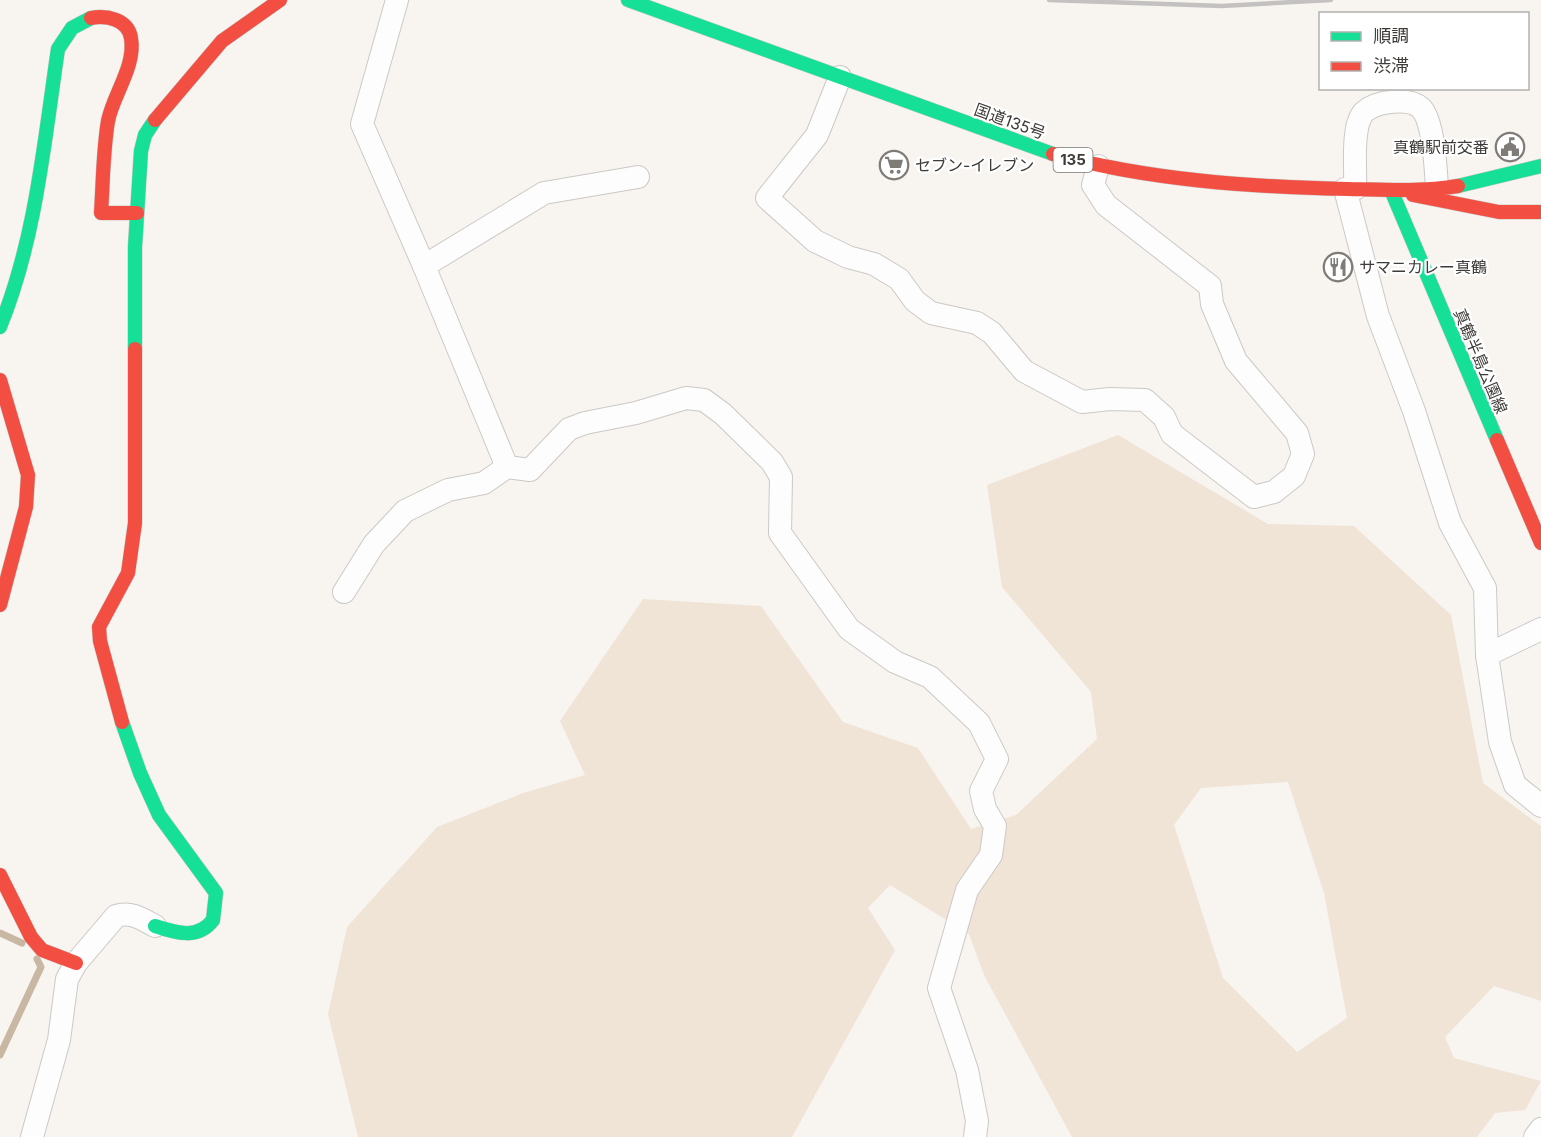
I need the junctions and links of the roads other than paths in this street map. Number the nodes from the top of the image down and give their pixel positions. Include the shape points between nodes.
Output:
1 (280, 0) edge
2 (396, 0) edge
3 (628, 0) edge
4 (840, 77) junction
5 (1098, 166) junction
6 (1541, 166) edge
7 (638, 177) dead end
8 (1350, 189) junction
9 (1437, 189) junction
10 (1391, 190) junction
11 (1541, 212) edge
12 (137, 213) junction
13 (424, 266) junction
14 (0, 327) edge
15 (0, 380) edge
16 (507, 467) junction
17 (1541, 543) edge
18 (344, 592) dead end
19 (0, 605) edge
20 (1541, 629) edge
21 (1487, 655) junction
22 (1541, 806) edge
23 (0, 875) edge
24 (155, 926) joint
25 (76, 963) junction
26 (1541, 1129) edge
27 (32, 1137) edge
28 (975, 1137) edge
29 (1535, 1137) edge

1 - 12 main road via 222,41 155,119 141,151
2 - 13 street via 362,124
3 - 4 main road, 国道135号 / 135
4 - 5 main road, 国道135号 / 135 via 1033,148
4 - 5 street via 817,135 767,198 815,241 848,258 874,264 898,279 915,301 931,313 977,323 992,333 1024,371 1082,402 1145,400 1164,417 1172,434 1254,497 1274,492 1294,476 1303,454 1297,433 1236,361 1212,304 1210,286 1106,205 1093,185
5 - 8 main road, 国道135号 / 135 via 1261,187
6 - 9 main road, 国道135号 / 135
7 - 13 street via 544,193
8 - 9 street via 1357,129 1364,113 1379,105 1405,101 1421,108 1426,119
8 - 10 main road, 国道135号 / 135
8 - 21 street via 1378,316 1450,523 1485,588
9 - 10 main road, 国道135号 / 135
10 - 11 main road via 1499,212
10 - 17 main road, 真鶴半島公園線
12 - 14 main road via 100,213 108,118 132,52 131,34 122,22 107,16 94,17 66,31 58,49 32,224 16,287
12 - 24 main road via 135,523 128,573 99,627 100,640 140,773 160,816 216,893 212,921 202,931 178,935
13 - 16 street
15 - 19 main road via 28,475 26,507
16 - 18 street via 484,483 448,490 405,511 374,544
16 - 28 street via 530,470 569,429 585,423 686,398 704,400 772,462 781,477 780,533 849,629 894,662 930,677 979,723 997,759 981,791 995,826 991,855 967,890 939,988 967,1070
20 - 21 street
21 - 22 street via 1500,742 1515,785
23 - 25 main road via 31,937 42,950
24 - 25 street via 135,915 116,916
25 - 27 street via 67,979 59,1041
26 - 29 street

